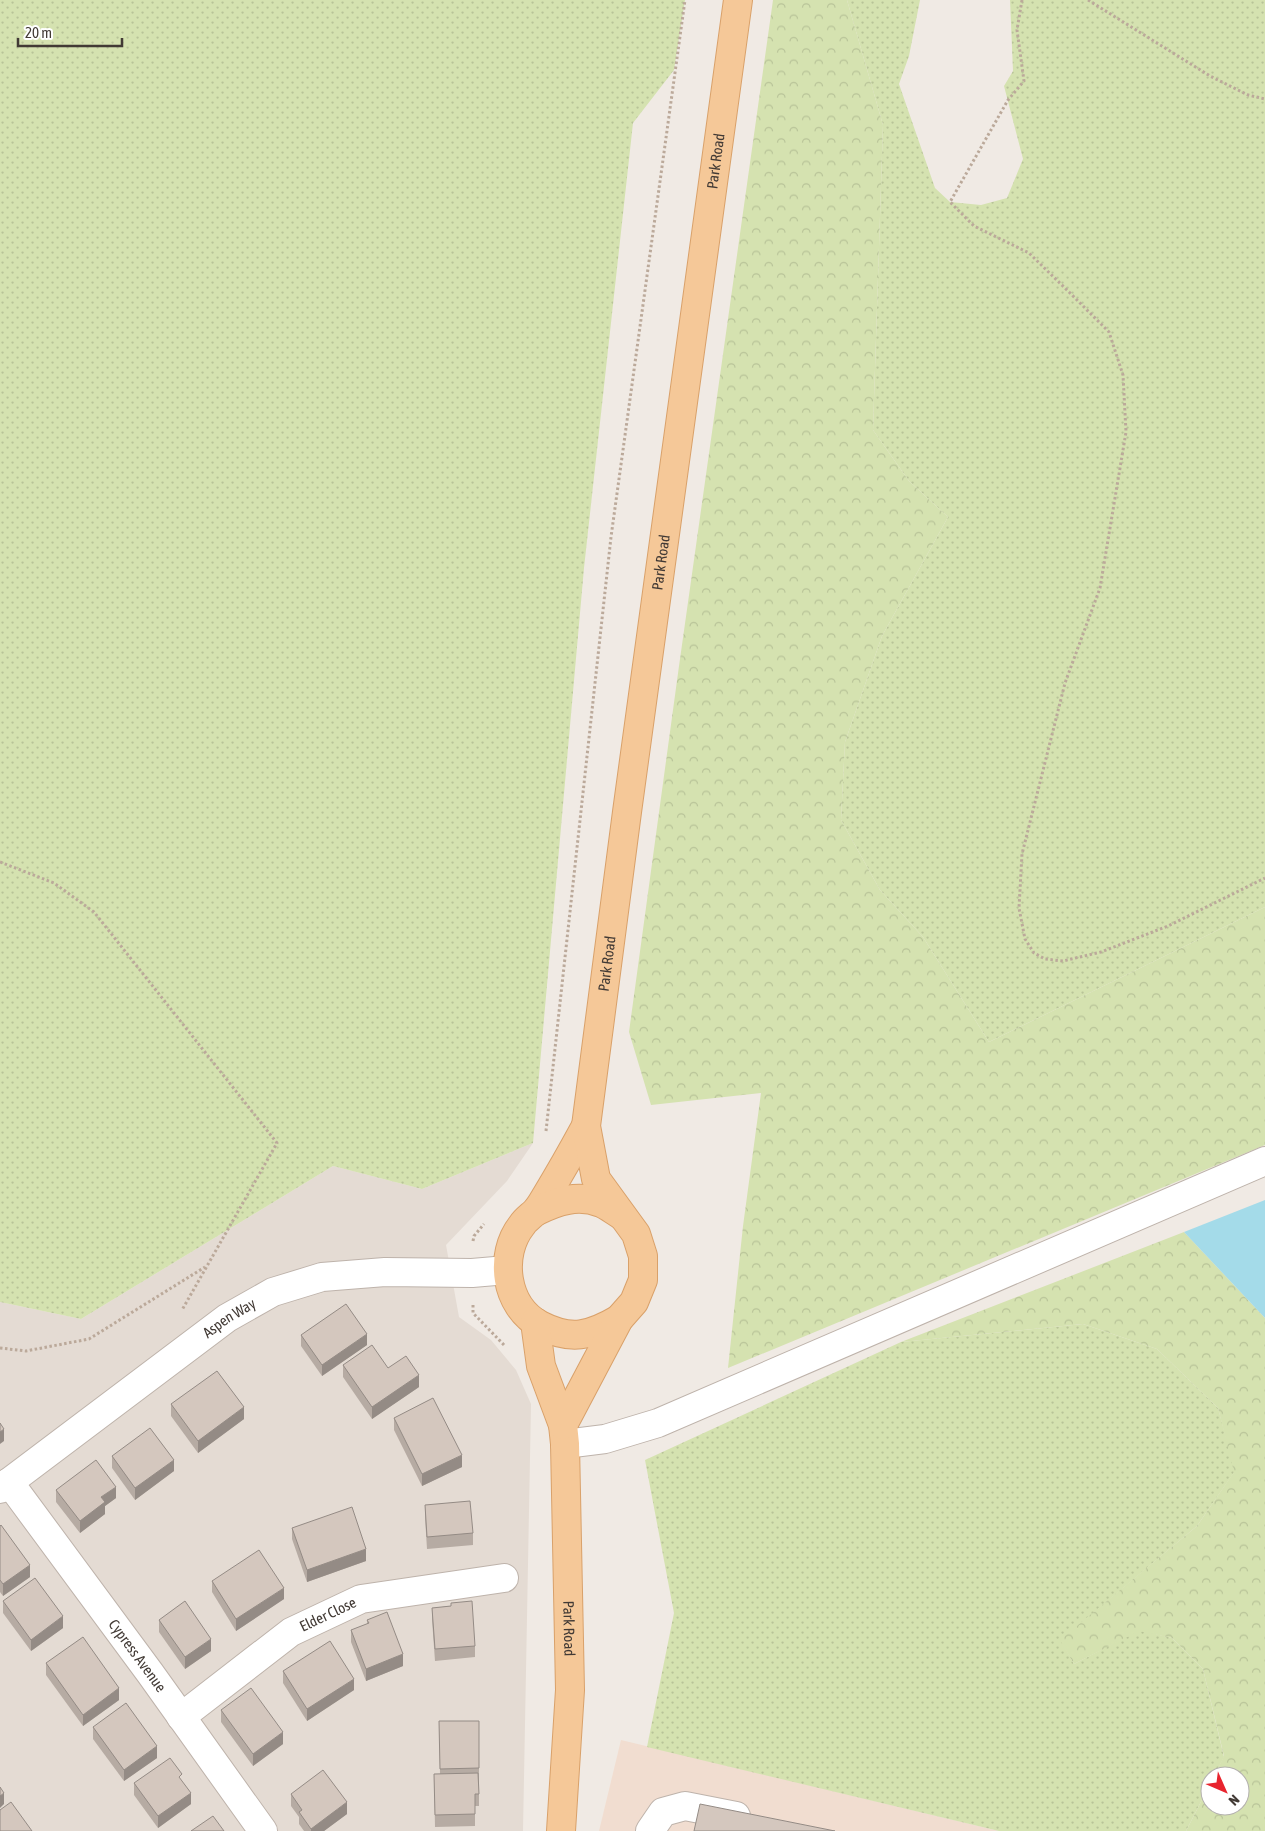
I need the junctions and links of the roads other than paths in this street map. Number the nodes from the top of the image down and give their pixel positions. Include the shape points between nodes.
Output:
1 (738, 0) edge
2 (586, 1126) junction
3 (1265, 1161) edge
4 (537, 1210) junction
5 (621, 1215) junction
6 (507, 1270) junction
7 (619, 1319) junction
8 (535, 1322) junction
9 (564, 1435) junction
10 (4, 1485) edge
11 (504, 1578) dead end
12 (181, 1717) junction
13 (760, 1820) edge
14 (263, 1831) edge
15 (561, 1831) edge
16 (650, 1831) edge

1 - 2 main road, Park Road
2 - 4 main road, Park Road
2 - 5 main road, Park Road via 596,1179
3 - 9 street via 658,1423 605,1439
4 - 5 main road, Park Road via 556,1201 577,1198 600,1203
4 - 6 main road, Park Road via 521,1225 511,1244
5 - 7 main road, Park Road via 636,1234 643,1256 643,1280 634,1302
6 - 8 main road, Park Road via 510,1287 519,1306
6 - 10 street, Aspen Way via 385,1272 322,1277 273,1292 228,1318
7 - 8 main road, Park Road via 598,1331 575,1335 554,1332
7 - 9 main road, Park Road
8 - 9 main road, Park Road via 541,1366
9 - 15 main road, Park Road via 570,1690
10 - 12 street, Cypress Avenue
11 - 12 street, Elder Close via 361,1599 291,1632
12 - 14 street, Cypress Avenue
13 - 16 street via 685,1806 663,1812

